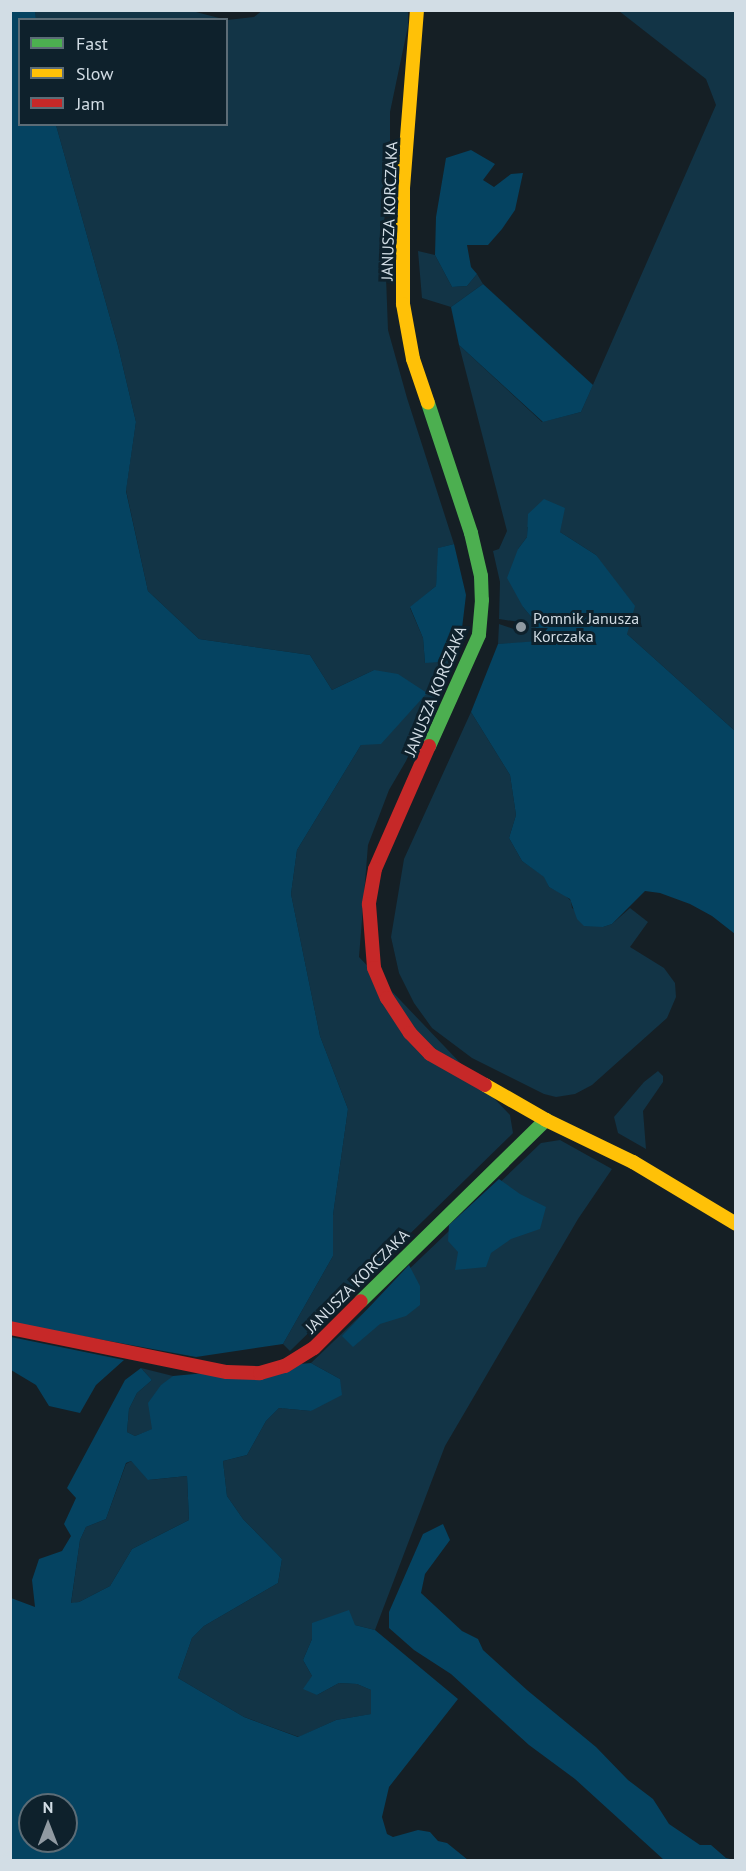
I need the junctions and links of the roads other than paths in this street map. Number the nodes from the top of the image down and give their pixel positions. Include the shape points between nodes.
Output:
1 (417, 10) edge
2 (546, 1120) junction
3 (735, 1224) edge
4 (10, 1328) edge

1 - 2 street, JANUSZA KORCZAKA via 403,189 403,304 416,370 471,533 482,600 479,635 375,869 369,935 374,968 387,998 410,1033 430,1054
2 - 3 street, JANUSZA KORCZAKA via 633,1162
2 - 4 street, JANUSZA KORCZAKA via 314,1348 285,1366 260,1373 227,1372

